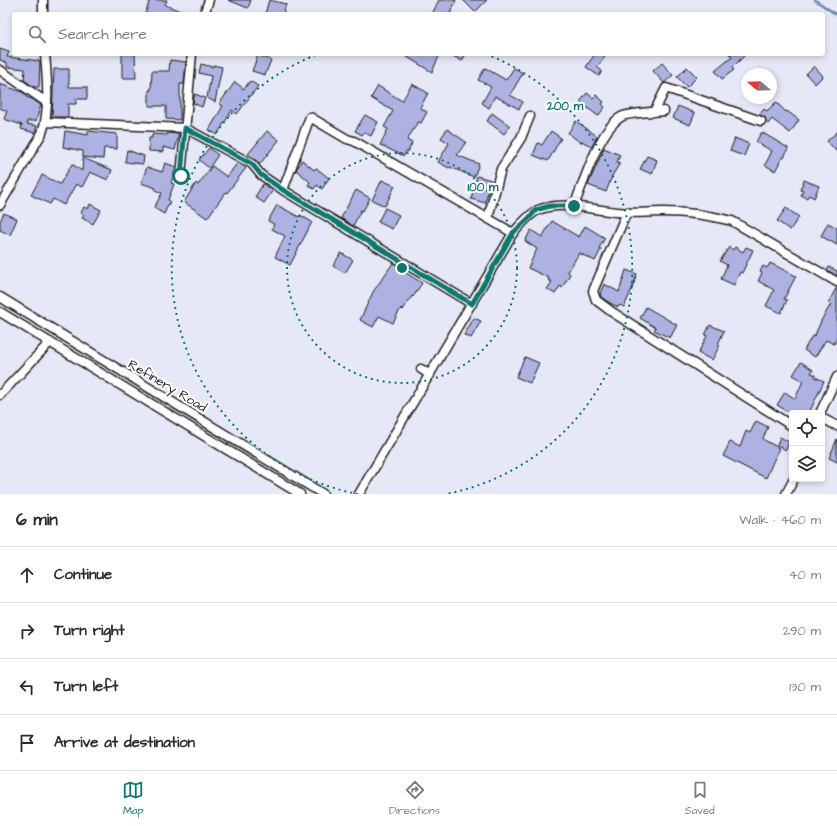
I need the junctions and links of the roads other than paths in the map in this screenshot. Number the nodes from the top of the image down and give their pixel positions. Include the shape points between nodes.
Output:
1 (42, 0) edge
2 (209, 0) edge
3 (43, 12) edge
4 (205, 12) edge
5 (46, 56) edge
6 (192, 56) edge
7 (0, 70) edge
8 (46, 102) junction
9 (654, 112) junction
10 (664, 112) dead end
11 (530, 116) dead end
12 (761, 121) dead end
13 (46, 122) junction
14 (185, 128) junction
15 (181, 176) dead end
16 (283, 190) junction
17 (0, 205) edge
18 (574, 206) junction
19 (627, 212) junction
20 (488, 218) junction
21 (513, 233) junction
22 (837, 282) edge
23 (0, 297) edge
24 (472, 304) junction
25 (0, 312) edge
26 (50, 342) junction
27 (421, 369) dead end
28 (430, 375) junction
29 (837, 377) edge
30 (0, 395) edge
31 (821, 410) edge
32 (825, 420) edge
33 (789, 424) edge
34 (837, 426) edge
35 (792, 482) edge
36 (300, 494) edge
37 (324, 494) edge
38 (359, 494) edge
39 (786, 494) edge

1 - 3 street
2 - 4 street
5 - 8 street
6 - 14 street
7 - 8 street
8 - 13 street
9 - 10 street
9 - 12 street via 666,88
9 - 18 street via 622,116 610,127 600,142
11 - 20 street via 521,138 502,169
13 - 14 street
13 - 17 street
14 - 15 street
14 - 16 street via 252,164 261,175
16 - 20 street via 310,117
16 - 24 street
18 - 19 street
18 - 21 street via 550,206 536,210
19 - 22 street via 690,213 732,221
19 - 33 street via 593,291 596,300
20 - 21 street
21 - 24 street
23 - 37 street, Refinery Road
24 - 28 street
25 - 26 street, Refinery Road
26 - 30 street
26 - 36 street, Refinery Road
27 - 28 street
28 - 38 street
29 - 31 street
32 - 34 street
35 - 39 street

